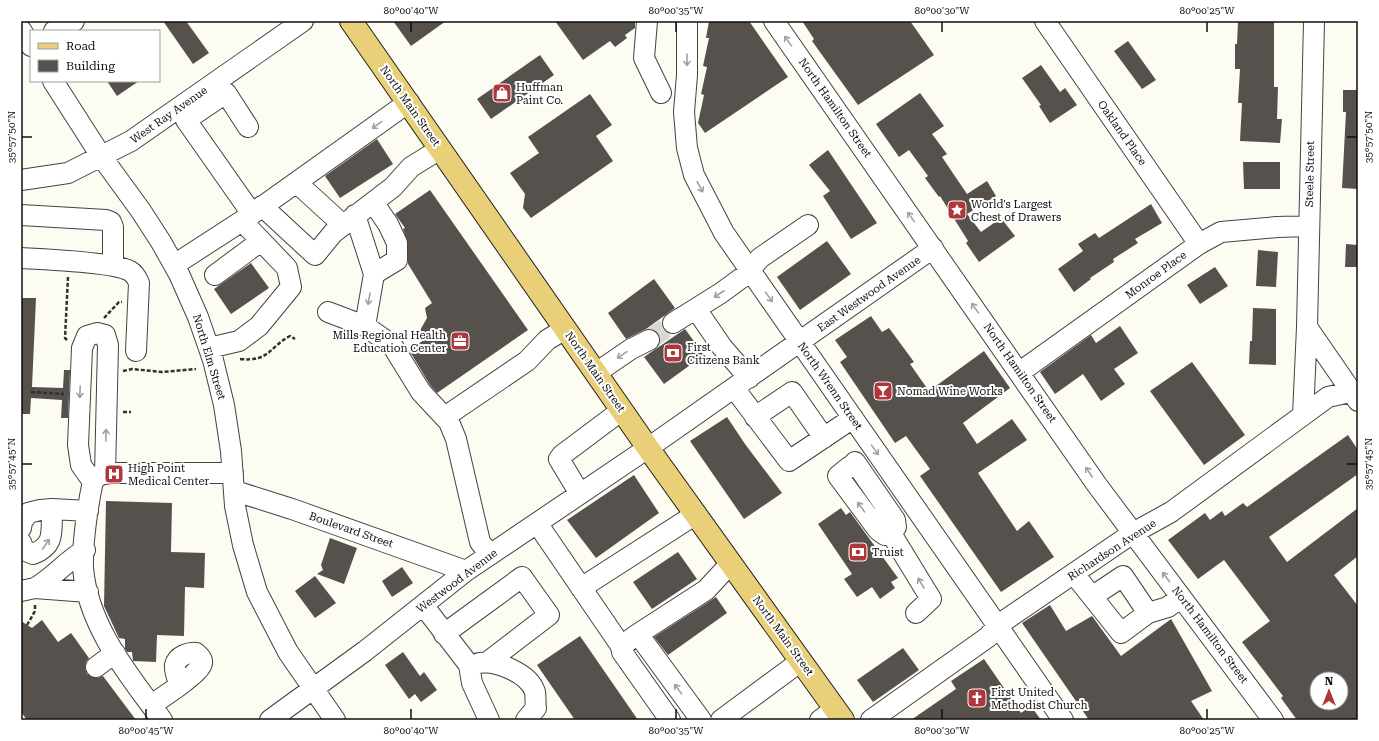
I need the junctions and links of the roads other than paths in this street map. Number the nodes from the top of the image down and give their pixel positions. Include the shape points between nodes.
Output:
1 (74, 21) edge
2 (303, 21) edge
3 (351, 21) edge
4 (647, 21) edge
5 (774, 21) edge
6 (1045, 21) edge
7 (1314, 21) edge
8 (689, 26) edge
9 (21, 30) edge
10 (56, 30) edge
11 (30, 44) edge
12 (54, 82) edge
13 (661, 93) dead end
14 (408, 102) junction
15 (182, 115) junction
16 (248, 128) dead end
17 (440, 149) junction
18 (101, 156) junction
19 (21, 180) edge
20 (297, 183) junction
21 (373, 202) junction
22 (252, 214) junction
23 (21, 215) edge
24 (349, 220) junction
25 (808, 225) dead end
26 (1309, 226) junction
27 (261, 241) junction
28 (1199, 244) junction
29 (933, 248) junction
30 (21, 258) edge
31 (174, 265) junction
32 (113, 266) junction
33 (750, 271) junction
34 (374, 274) junction
35 (215, 275) dead end
36 (696, 309) junction
37 (328, 312) dead end
38 (673, 323) tunnel mouth
39 (365, 326) junction
40 (1307, 327) junction
41 (565, 329) junction
42 (649, 340) tunnel mouth
43 (800, 343) junction
44 (209, 348) junction
45 (136, 351) dead end
46 (1020, 372) junction
47 (596, 373) junction
48 (742, 383) junction
49 (1355, 395) edge
50 (622, 410) junction
51 (1303, 415) junction
52 (755, 417) junction
53 (853, 418) junction
54 (449, 422) junction
55 (824, 438) junction
56 (648, 448) junction
57 (852, 464) dead end
58 (99, 478) junction
59 (234, 482) junction
60 (580, 494) junction
61 (52, 510) junction
62 (88, 511) junction
63 (696, 514) junction
64 (881, 517) dead end
65 (537, 523) junction
66 (21, 528) edge
67 (1133, 533) junction
68 (21, 542) edge
69 (898, 544) junction
70 (85, 550) junction
71 (490, 555) junction
72 (731, 563) junction
73 (466, 571) junction
74 (1074, 574) junction
75 (581, 588) junction
76 (28, 590) edge
77 (88, 592) junction
78 (1092, 596) junction
79 (1181, 597) junction
80 (423, 605) junction
81 (916, 613) dead end
82 (1148, 613) junction
83 (998, 625) junction
84 (444, 634) junction
85 (638, 634) junction
86 (621, 646) junction
87 (115, 653) junction
88 (489, 662) junction
89 (801, 662) junction
90 (469, 665) junction
91 (96, 667) dead end
92 (179, 685) dead end
93 (313, 689) junction
94 (157, 713) edge
95 (835, 717) edge
96 (270, 720) edge
97 (335, 720) edge
98 (489, 720) edge
99 (526, 720) edge
100 (670, 720) edge
101 (701, 720) edge
102 (721, 720) edge
103 (871, 720) edge
104 (1063, 720) edge
105 (1273, 720) edge

1 - 10 street
2 - 15 street, West Ray Avenue
3 - 14 main road, North Main Street
4 - 13 street via 644,58
29 -> 5 street, North Hamilton Street
6 - 28 street, Oakland Place
7 - 26 street, Steele Street
8 -> 33 street, North Wrenn Street via 684,112 689,158 694,175 724,233
9 - 11 street
12 - 18 street, North Elm Street
14 - 17 main road, North Main Street
14 -> 20 street
15 - 16 street via 226,93
15 - 18 street, West Ray Avenue
15 - 22 street
17 - 21 street via 411,167 393,187
17 - 41 main road, North Main Street
18 - 19 street, West Ray Avenue via 68,173
18 - 31 street, North Elm Street via 141,211
20 - 22 street
20 - 24 street
21 - 24 street
21 - 34 street via 397,243 397,260
22 - 24 street via 315,255 333,233
22 - 27 street
22 - 31 street
23 - 32 street via 111,222
24 - 34 street
25 - 33 street via 760,258
26 - 28 street, Monroe Place via 1222,232
26 - 40 street, Steele Street
27 - 35 street
27 - 44 street via 287,268 291,288 259,326 239,341
28 - 46 street, Monroe Place
29 - 43 street, East Westwood Avenue
46 -> 29 street, North Hamilton Street
30 - 32 street
31 - 44 street, North Elm Street
32 - 45 street via 128,270 135,275 139,283
33 -> 36 street
33 -> 43 street, North Wrenn Street
34 -> 39 street
36 - 38 street
36 - 48 street via 722,347
37 - 39 street
39 - 54 street via 392,346 421,392
40 - 49 street
40 - 51 street, Steele Street
41 - 47 main road, North Main Street
41 - 54 street via 547,340 527,361 449,414
42 -> 47 street
43 - 48 street, East Westwood Avenue
43 - 53 street, North Wrenn Street
44 - 59 street, North Elm Street via 224,405
67 -> 46 street, North Hamilton Street
47 - 50 main road, North Main Street
48 - 52 street
48 - 56 street, East Westwood Avenue
49 - 51 street, Richardson Avenue via 1328,397
50 - 56 main road, North Main Street
50 - 60 street via 562,454 559,459
51 - 67 street, Richardson Avenue via 1171,512
52 - 55 street via 789,461
52 - 55 street via 792,392
53 - 55 street
53 -> 83 street, North Wrenn Street
54 - 71 street via 456,438 480,542
56 - 60 street, Westwood Avenue
56 - 63 main road, North Main Street
69 -> 57 street via 895,520
58 -> 58 street via 108,346 105,335 97,333 87,336 81,352 78,445 81,465
58 - 59 street, Boulevard Street
58 - 62 street
59 - 73 street, Boulevard Street via 292,509
59 - 93 street, North Elm Street via 235,506 243,545 257,592 288,652
60 - 65 street, Westwood Avenue
61 - 62 street
61 - 66 street via 28,514
68 -> 61 street via 24,550 33,554 44,549 51,537
62 - 70 street
63 - 72 main road, North Main Street
63 - 75 street
64 - 69 street
65 - 71 street, Westwood Avenue
65 - 75 street
67 - 74 street, Richardson Avenue
79 -> 67 street, North Hamilton Street
81 -> 69 street via 931,599
70 - 76 street via 72,557 45,583
70 - 77 street via 83,568
71 - 73 street, Westwood Avenue
72 - 85 street via 706,590
72 - 89 main road, North Main Street
73 - 80 street, Westwood Avenue
74 - 78 street
74 - 83 street, Richardson Avenue
75 - 86 street
76 - 77 street
77 - 87 street via 96,620
78 - 82 street via 1121,633
78 - 82 street via 1122,576
79 - 82 street via 1168,607
79 - 105 street, North Hamilton Street
80 - 84 street
80 - 93 street, Westwood Avenue
83 - 103 street, Richardson Avenue via 988,637
83 - 104 street, North Wrenn Street
84 - 88 street via 522,577 550,615
84 - 90 street
85 - 86 street
101 -> 85 street
86 - 100 street via 622,652
87 - 91 street
87 - 94 street
88 - 90 street
88 - 99 street via 510,668 524,677 535,691 536,708
89 - 95 main road, North Main Street
89 - 102 street
90 - 98 street via 472,683
92 - 94 street
93 - 96 street, Westwood Avenue
93 - 97 street, North Elm Street

